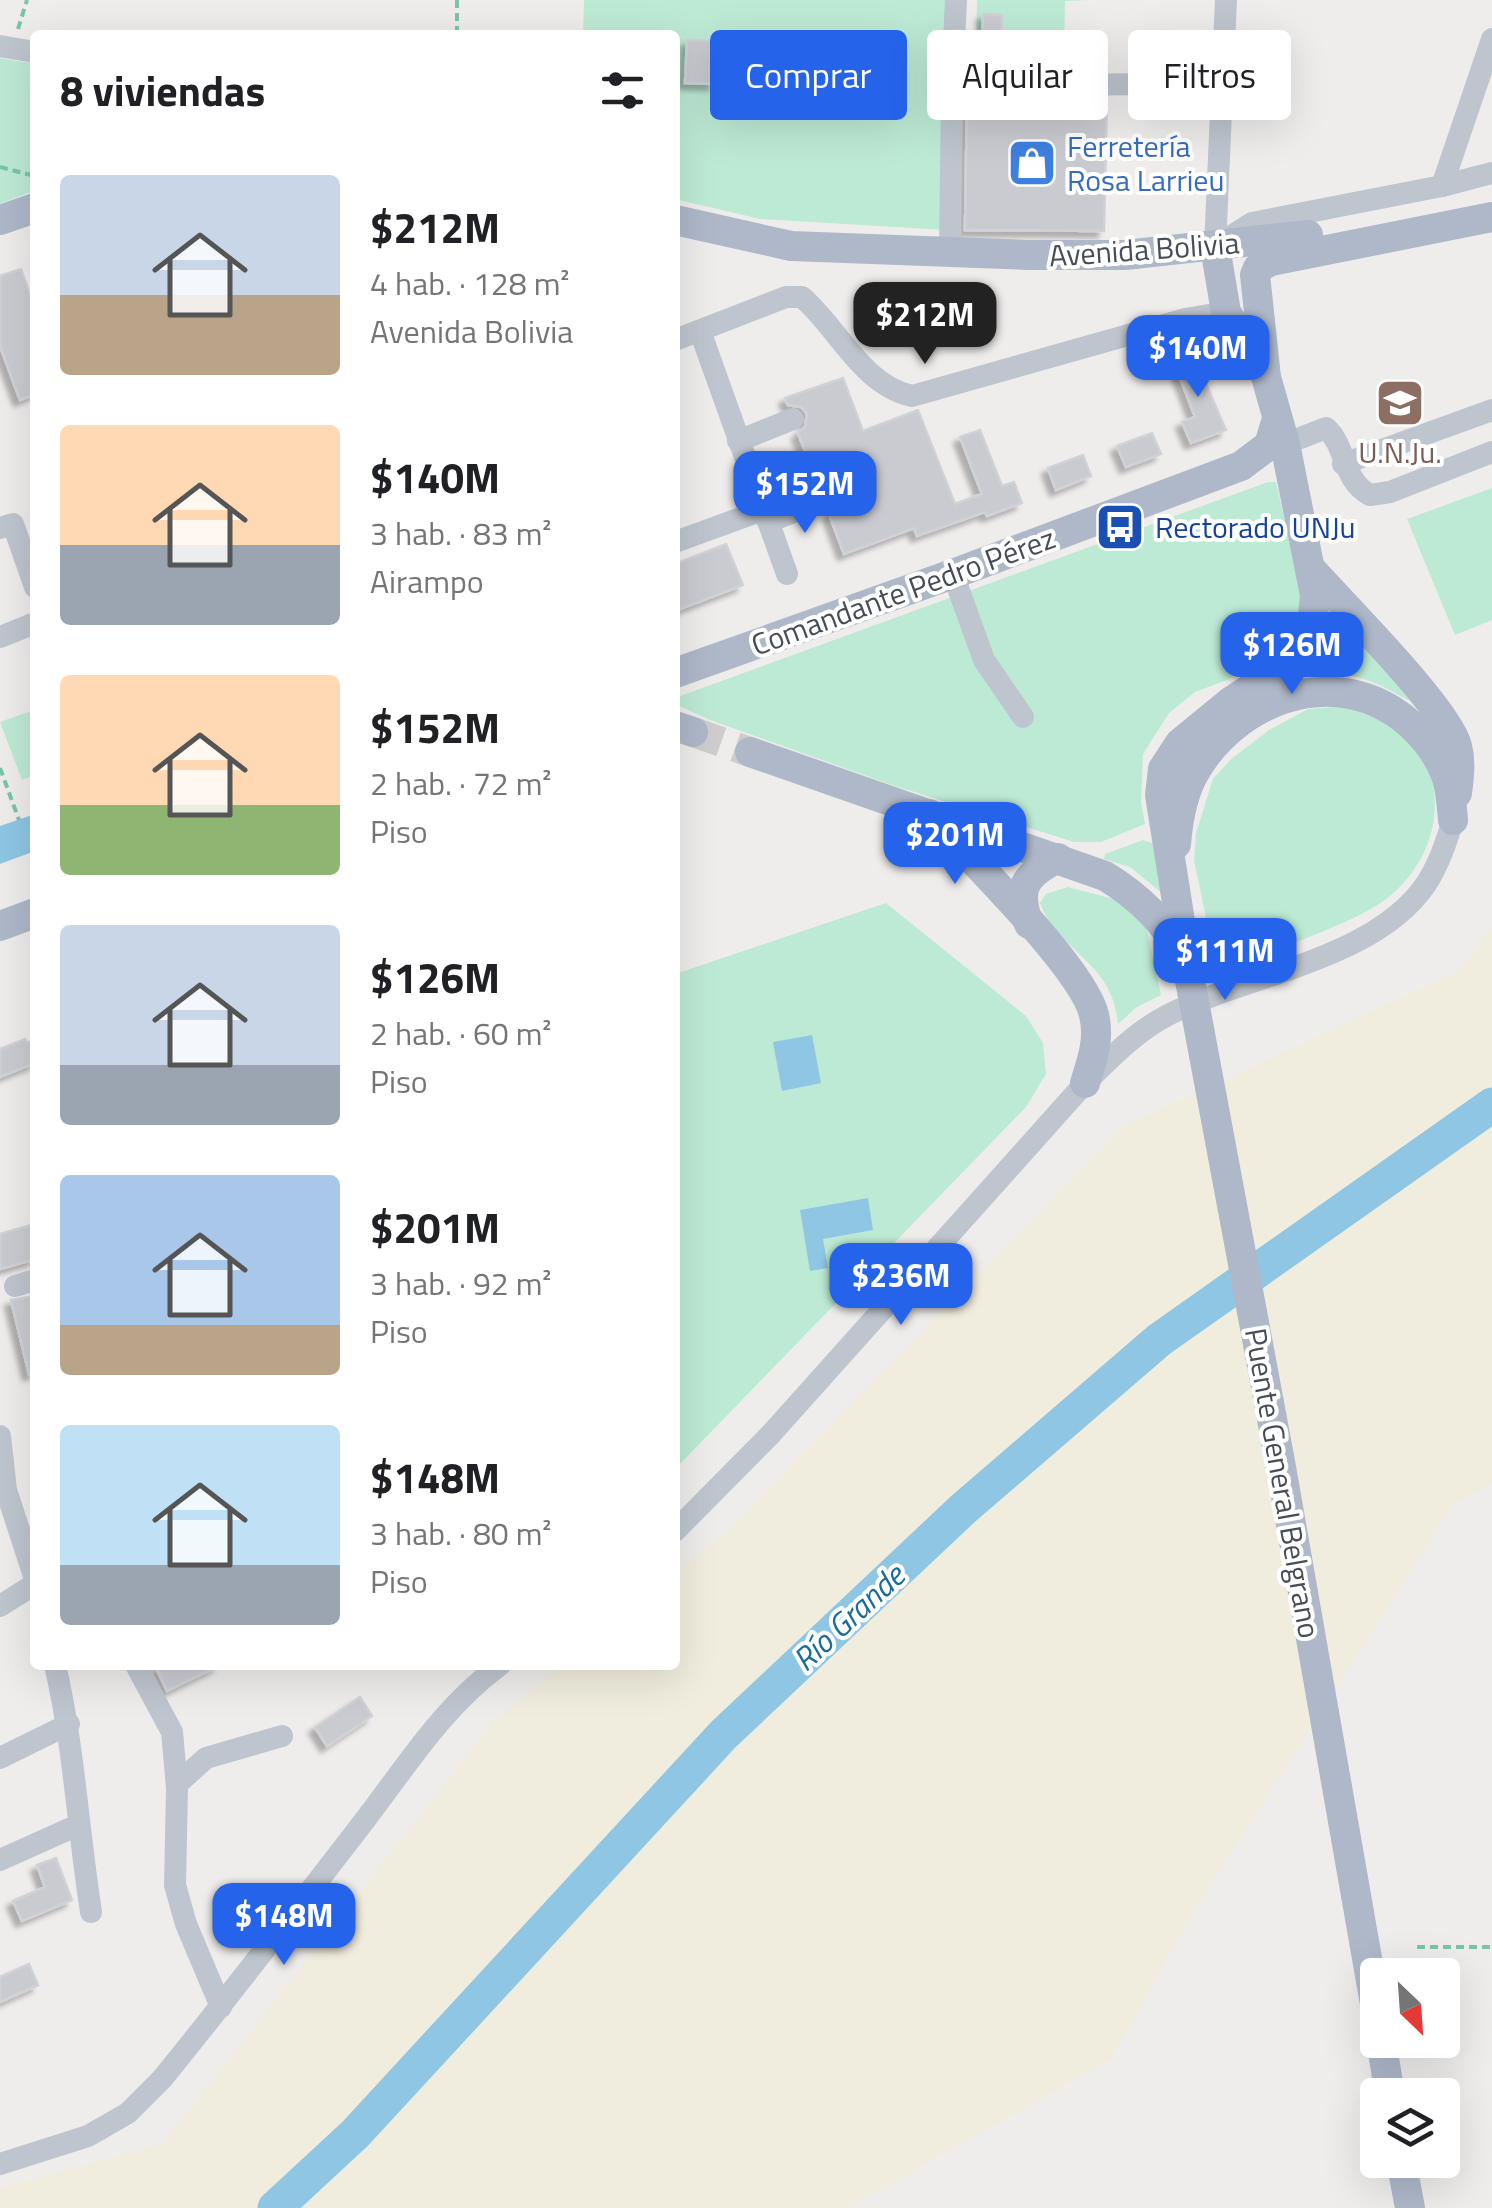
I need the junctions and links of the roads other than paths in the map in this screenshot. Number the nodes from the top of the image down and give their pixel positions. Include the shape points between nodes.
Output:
1 (956, 0) edge
2 (1226, 0) edge
3 (955, 30) edge
4 (1225, 30) edge
5 (1492, 38) edge
6 (0, 46) edge
7 (30, 51) edge
8 (952, 120) edge
9 (1221, 120) edge
10 (1442, 186) junction
11 (1492, 198) edge
12 (30, 210) edge
13 (0, 220) edge
14 (680, 221) edge
15 (1216, 247) junction
16 (950, 254) junction
17 (1226, 312) junction
18 (700, 331) junction
19 (680, 338) edge
20 (1266, 377) junction
21 (1492, 410) edge
22 (793, 419) dead end
23 (1281, 432) junction
24 (738, 441) junction
25 (1492, 452) edge
26 (1343, 464) junction
27 (824, 500) dead end
28 (765, 516) junction
29 (0, 528) edge
30 (680, 541) edge
31 (1307, 565) junction
32 (30, 573) edge
33 (787, 574) dead end
34 (954, 574) junction
35 (30, 625) edge
36 (0, 637) edge
37 (680, 670) edge
38 (1023, 717) dead end
39 (750, 752) tunnel mouth
40 (926, 810) junction
41 (1454, 820) junction
42 (1058, 858) junction
43 (1174, 872) junction
44 (30, 915) edge
45 (1030, 924) junction
46 (0, 926) edge
47 (1186, 959) junction
48 (1085, 1083) junction
49 (0, 1436) edge
50 (3, 1491) edge
51 (680, 1526) edge
52 (30, 1568) edge
53 (30, 1585) edge
54 (0, 1606) edge
55 (56, 1670) edge
56 (139, 1670) edge
57 (493, 1670) edge
58 (69, 1724) junction
59 (282, 1736) dead end
60 (0, 1758) edge
61 (177, 1784) junction
62 (78, 1825) junction
63 (0, 1860) edge
64 (91, 1912) dead end
65 (1366, 1958) edge
66 (221, 2007) junction
67 (0, 2164) edge
68 (1405, 2178) edge
69 (1410, 2208) edge

1 - 3 street
2 - 4 street
5 - 10 street
6 - 7 street
8 - 16 street
9 - 15 street
10 - 11 street
10 - 15 street via 1252,223
11 - 15 main road, Avenida Bolivia via 1430,217
11 - 20 main road, Avenida Bolivia via 1265,263 1255,276
12 - 13 main road
14 - 16 main road, Avenida Bolivia via 791,246
15 - 16 main road, Avenida Bolivia via 1125,256
15 - 17 main road
17 - 18 street via 912,396 886,386 859,362 802,297 786,297
17 - 20 main road
18 - 19 street
18 - 24 street
20 - 23 main road
21 - 26 street
22 - 24 street
23 - 26 street via 1326,428
23 - 31 main road
23 - 34 main road, Comandante Pedro Pérez via 1242,466
24 - 28 street
25 - 26 street via 1379,496 1360,489
27 - 28 street
28 - 30 street
28 - 33 street
29 - 32 street via 12,524
31 - 41 main road via 1428,700 1455,740
31 - 43 main road via 1314,616 1302,650 1180,742 1163,769 1160,796
34 - 37 main road, Comandante Pedro Pérez
34 - 38 street via 984,660
35 - 36 street
39 - 40 main road
40 - 42 main road
40 - 45 main road
41 - 43 main road via 1439,759 1412,726 1355,692 1304,691 1243,721 1194,772 1178,820
41 - 48 street via 1424,887 1372,932 1170,1014 1137,1033
42 - 45 main road via 1026,883 1022,904
42 - 47 main road via 1132,892
43 - 47 main road, Puente General Belgrano
44 - 46 main road
45 - 48 main road via 1073,976 1094,1015 1095,1050
47 - 65 main road, Puente General Belgrano
48 - 51 street via 771,1434
49 - 50 street
50 - 52 street
53 - 54 street
55 - 58 street
56 - 61 street via 172,1732
57 - 66 street via 433,1727
58 - 60 street
58 - 62 street
59 - 61 street via 206,1758
61 - 66 street via 174,1884
62 - 63 street
62 - 64 street
66 - 67 street via 128,2112 88,2136
68 - 69 main road

